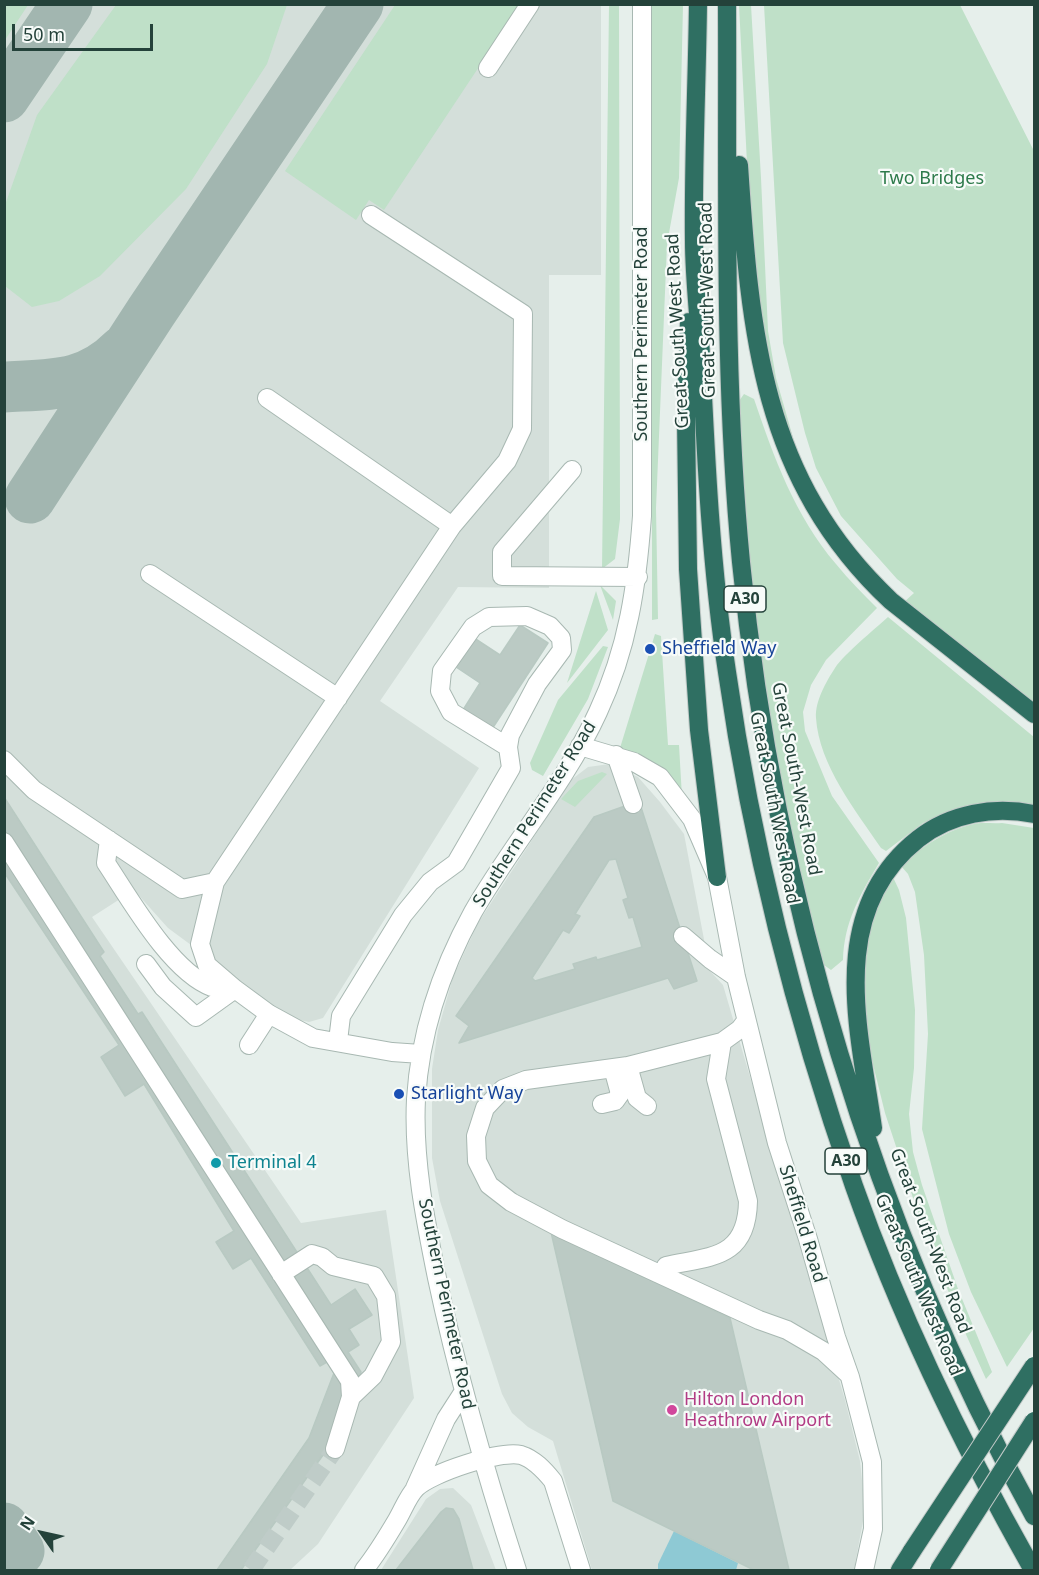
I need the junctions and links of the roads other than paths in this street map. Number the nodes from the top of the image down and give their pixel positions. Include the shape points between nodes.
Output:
1 (530, 4) edge
2 (642, 4) edge
3 (698, 4) edge
4 (728, 4) edge
5 (488, 68) dead end
6 (371, 215) dead end
7 (694, 242) junction
8 (267, 398) dead end
9 (572, 470) dead end
10 (452, 526) junction
11 (150, 574) dead end
12 (638, 577) junction
13 (338, 698) junction
14 (1035, 714) edge
15 (580, 746) junction
16 (508, 747) junction
17 (616, 755) junction
18 (4, 760) edge
19 (633, 804) dead end
20 (1035, 814) edge
21 (109, 840) junction
22 (4, 842) edge
23 (717, 877) junction
24 (215, 882) junction
25 (683, 936) dead end
26 (146, 964) dead end
27 (736, 977) junction
28 (235, 989) junction
29 (269, 1014) junction
30 (746, 1022) junction
31 (338, 1041) junction
32 (722, 1042) junction
33 (249, 1044) dead end
34 (421, 1054) junction
35 (620, 1067) junction
36 (602, 1104) dead end
37 (646, 1106) dead end
38 (880, 1178) junction
39 (666, 1266) dead end
40 (281, 1274) junction
41 (1035, 1366) edge
42 (850, 1377) junction
43 (464, 1391) junction
44 (351, 1397) junction
45 (1035, 1421) edge
46 (335, 1449) tunnel mouth
47 (482, 1460) junction
48 (414, 1489) junction
49 (1035, 1516) edge
50 (364, 1570) edge
51 (517, 1570) edge
52 (580, 1570) edge
53 (864, 1570) edge
54 (900, 1570) edge
55 (939, 1570) edge
56 (1033, 1570) edge

1 - 5 street
2 - 12 street, Southern Perimeter Road via 642,516
3 - 7 highway, Great South West Road / A30
4 - 14 highway via 751,304 775,418 791,461 828,529 870,581
4 - 38 highway, Great South-West Road / A30 via 730,385 740,550 753,666 771,772 818,980
6 - 10 street via 523,314 522,429 507,461
7 - 23 highway via 688,351 688,569 699,730
7 - 56 highway, Great South West Road / A30 via 707,481 726,671 744,777 792,986 855,1188 893,1283 954,1421
8 - 10 street
9 - 12 street via 502,552 502,576
10 - 13 street
11 - 13 street
12 - 15 street, Southern Perimeter Road via 617,667
13 - 24 street
15 - 17 street
15 - 34 street, Southern Perimeter Road via 472,914 439,985
16 - 16 street via 510,735 537,684 562,650 561,638 550,626 527,616 489,617 473,627 442,671 440,690 452,712
16 - 31 street via 511,768 456,863 430,882 403,915 341,1016
17 - 19 street
17 - 23 street via 647,768 671,789 692,819
18 - 21 street via 34,790
20 - 38 highway via 969,814 930,830 891,863 873,892 856,952 856,984
21 - 24 street via 182,889
21 - 28 street via 106,863 152,932 202,982 214,988
22 - 40 street
23 - 27 street, Sheffield Road
24 - 28 street via 200,944 207,965
25 - 27 street
26 - 28 street via 163,987 196,1017
27 - 30 street, Sheffield Road
28 - 29 street
29 - 31 street via 313,1038
29 - 33 street
30 - 32 street
30 - 42 street, Sheffield Road via 777,1143
31 - 34 street
32 - 35 street
32 - 39 street via 717,1079 748,1202 747,1219 738,1242 722,1254
34 - 43 street, Southern Perimeter Road via 416,1133 424,1216
35 - 36 street via 620,1094 615,1101
35 - 37 street via 637,1098
35 - 42 street via 526,1080 503,1089 485,1108 476,1136 477,1161 489,1185 511,1202 562,1229 788,1330 822,1351
38 - 49 highway, Great South-West Road / A30 via 945,1340
40 - 44 street via 350,1381
40 - 44 street via 312,1254 333,1266 374,1276 386,1296 391,1342 373,1376
41 - 54 highway, bridge
42 - 53 street, Sheffield Road via 872,1462 873,1528
43 - 47 street, Southern Perimeter Road
43 - 48 street via 446,1419
44 - 46 street
45 - 55 highway, bridge
47 - 48 street via 431,1477
47 - 51 street, Southern Perimeter Road
47 - 52 street via 510,1453 522,1455 544,1469 553,1480
48 - 50 street

